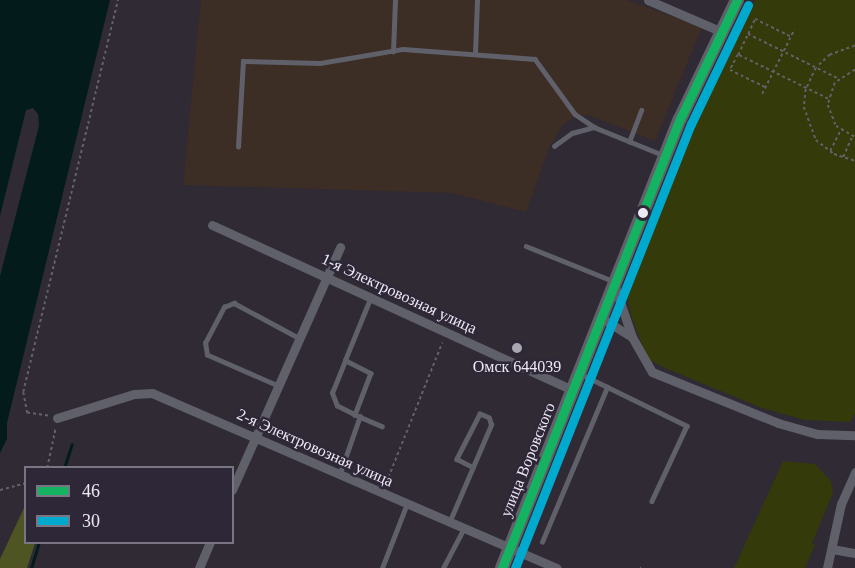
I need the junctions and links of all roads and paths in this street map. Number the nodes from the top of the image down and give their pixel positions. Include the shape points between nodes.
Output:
1 (118, 0) edge
2 (395, 0) edge
3 (477, 0) edge
4 (648, 0) edge
5 (737, 0) edge
6 (794, 30) dead end
7 (720, 31) junction
8 (748, 34) junction
9 (791, 37) junction
10 (855, 46) edge
11 (393, 52) junction
12 (783, 52) junction
13 (475, 53) junction
14 (738, 55) junction
15 (816, 68) junction
16 (855, 70) edge
17 (773, 73) junction
18 (839, 79) junction
19 (766, 87) junction
20 (806, 89) junction
21 (762, 94) dead end
22 (828, 99) junction
23 (641, 110) dead end
24 (594, 127) junction
25 (840, 130) junction
26 (854, 137) edge
27 (629, 142) junction
28 (554, 146) dead end
29 (238, 147) dead end
30 (830, 152) junction
31 (666, 156) junction
32 (842, 158) junction
33 (855, 161) edge
34 (212, 225) dead end
35 (526, 246) dead end
36 (340, 248) dead end
37 (326, 276) junction
38 (616, 285) junction
39 (370, 299) junction
40 (603, 319) junction
41 (446, 334) junction
42 (632, 337) junction
43 (299, 338) junction
44 (345, 360) junction
45 (581, 374) junction
46 (278, 386) junction
47 (607, 387) junction
48 (574, 391) junction
49 (357, 415) junction
50 (57, 418) junction
51 (382, 426) dead end
52 (855, 435) edge
53 (255, 437) junction
54 (47, 466) edge
55 (473, 466) junction
56 (855, 472) edge
57 (339, 476) junction
58 (24, 484) edge
59 (234, 485) edge
60 (0, 490) edge
61 (381, 495) junction
62 (652, 501) dead end
63 (406, 506) junction
64 (448, 524) junction
65 (463, 530) junction
66 (542, 542) dead end
67 (210, 544) edge
68 (510, 548) junction
69 (832, 549) junction
70 (855, 553) edge
71 (199, 568) edge
72 (382, 568) edge
73 (443, 568) edge
74 (502, 568) edge
75 (557, 568) edge
76 (827, 568) edge

1 - 50 path via 26,372 23,399 27,412
2 - 11 lane
3 - 13 lane
4 - 7 street
5 - 7 main road, улица Воровского
6 - 9 path
7 - 31 main road, улица Воровского
8 - 9 path via 755,19
8 - 12 path
8 - 14 path
9 - 12 path
10 - 15 path via 837,51
11 - 13 lane via 403,49
11 - 29 lane via 320,63 243,61
12 - 15 path
12 - 17 path
13 - 24 lane via 535,59 575,114
14 - 17 path
14 - 19 path via 730,70
15 - 18 path
15 - 20 path
16 - 18 path
17 - 19 path
17 - 20 path
18 - 22 path
19 - 21 path
20 - 22 path
20 - 30 path via 807,124
22 - 25 path via 830,117
23 - 27 lane
24 - 27 lane
24 - 28 lane via 572,133
25 - 26 path
25 - 30 path
26 - 32 path
27 - 31 lane
30 - 32 path
31 - 38 main road, улица Воровского
32 - 33 path
34 - 37 street, 1-я Электровозная улица
35 - 38 lane
36 - 37 street
37 - 39 street, 1-я Электровозная улица
37 - 43 street
38 - 40 main road, улица Воровского
38 - 42 street
39 - 41 street, 1-я Электровозная улица
39 - 44 lane
40 - 42 street
40 - 45 main road, улица Воровского
41 - 48 street, 1-я Электровозная улица
41 - 61 path
42 - 52 street via 652,372 778,423 817,434
43 - 46 street
43 - 46 lane via 234,303 224,307 205,343 207,355
44 - 49 lane via 333,401
44 - 49 lane via 371,373
45 - 47 lane
45 - 48 main road, улица Воровского
46 - 53 street
47 - 62 lane via 687,426
47 - 66 lane
48 - 68 main road, улица Воровского
49 - 51 lane
49 - 57 lane
50 - 53 street, 2-я Электровозная улица via 144,393
50 - 54 path
53 - 57 street, 2-я Электровозная улица
53 - 59 street
55 - 55 lane via 457,459 480,414 489,418 491,425
55 - 64 lane
56 - 69 street via 841,504
57 - 61 street, 2-я Электровозная улица
58 - 60 path
61 - 63 street, 2-я Электровозная улица
63 - 64 street, 2-я Электровозная улица
63 - 72 lane
64 - 65 street, 2-я Электровозная улица
65 - 68 street, 2-я Электровозная улица
65 - 73 lane
67 - 71 street
68 - 74 main road, улица Воровского
68 - 75 street, 2-я Электровозная улица
69 - 70 street
69 - 76 street

